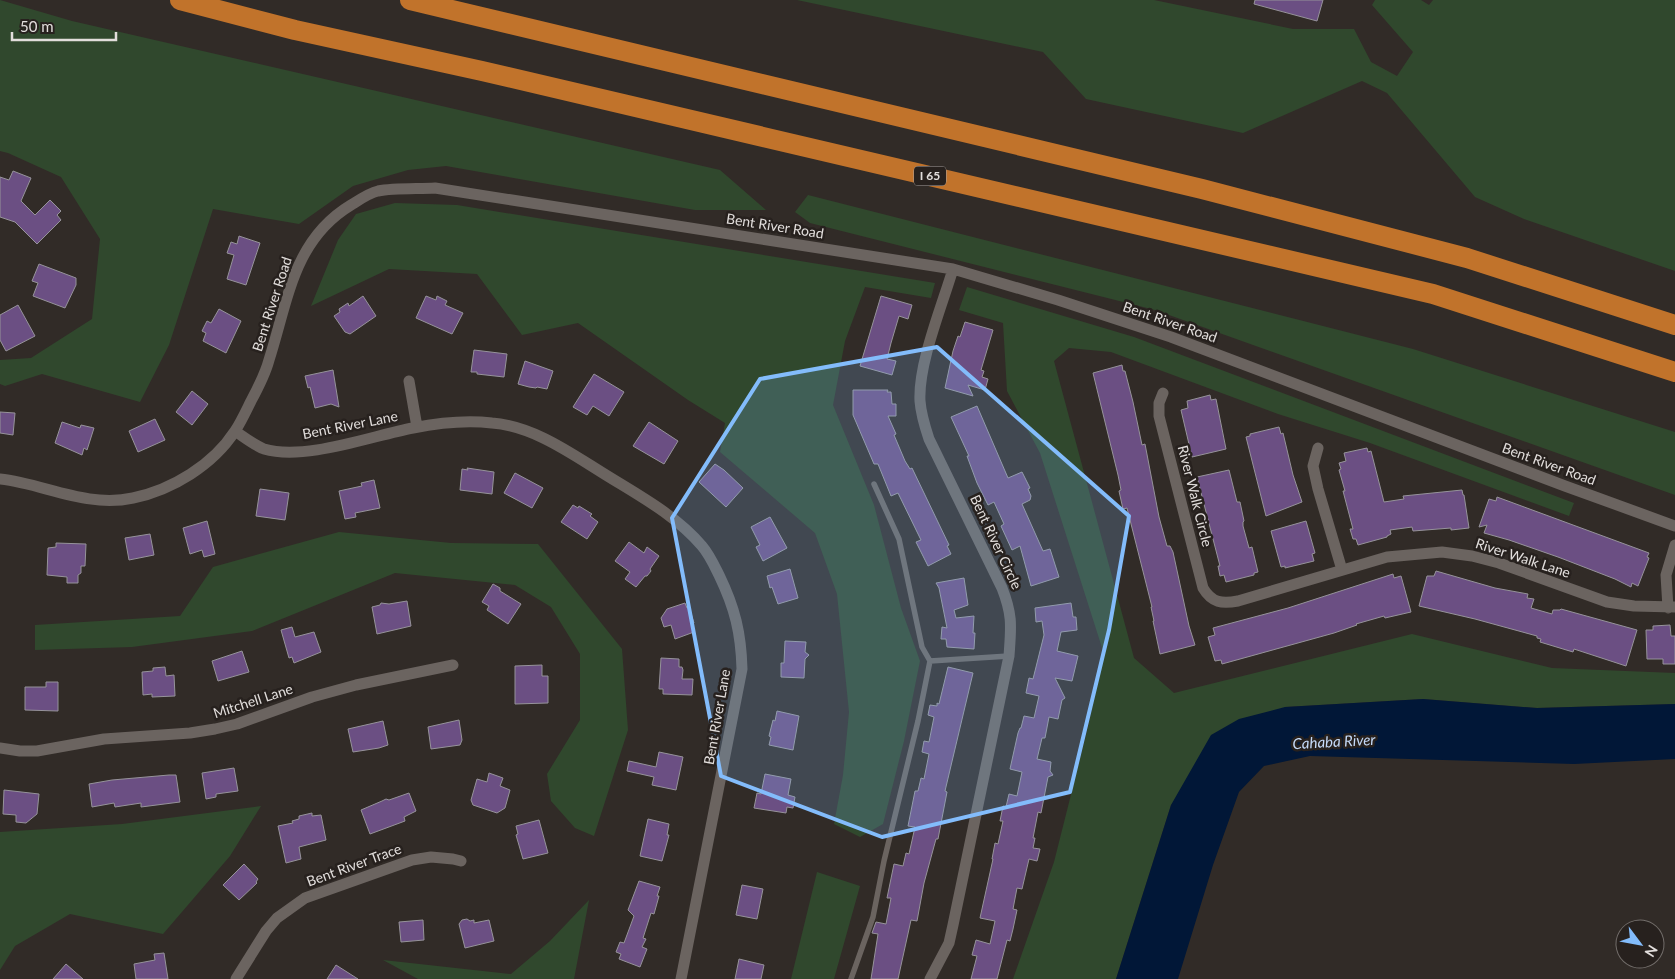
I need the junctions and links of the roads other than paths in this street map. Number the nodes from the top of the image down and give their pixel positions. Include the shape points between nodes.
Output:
1 (180, 0) edge
2 (410, 0) edge
3 (953, 270) junction
4 (1675, 325) edge
5 (1675, 372) edge
6 (409, 381) dead end
7 (1162, 393) dead end
8 (417, 427) junction
9 (235, 431) junction
10 (1318, 448) dead end
11 (0, 479) edge
12 (874, 484) dead end
13 (1675, 526) edge
14 (1675, 545) edge
15 (1342, 570) junction
16 (1216, 602) joint
17 (1673, 605) edge
18 (1010, 656) junction
19 (930, 661) junction
20 (453, 666) dead end
21 (0, 748) edge
22 (461, 861) dead end
23 (240, 978) edge
24 (681, 979) edge
25 (851, 979) edge
26 (930, 979) edge

1 - 5 highway, I 65 via 295,30 1433,294
2 - 4 highway via 1212,192 1467,258
3 - 9 street, Bent River Road via 435,188 377,191 335,216 306,250 292,283 264,377
3 - 13 street, Bent River Road via 1171,337
3 - 18 street, Bent River Circle via 922,378 923,422 1007,601 1012,620
6 - 8 street, Bent River Lane
7 - 16 street, River Walk Circle via 1159,416 1200,579 1207,596
8 - 9 street, Bent River Lane via 322,449 293,452 262,448
8 - 24 street, Bent River Lane via 493,423 539,436 665,512 702,546 731,599 742,669
9 - 11 street, Bent River Road via 215,454 180,481 132,498 81,499
10 - 15 street via 1313,466
12 - 19 lane via 899,540 922,647
14 - 17 street via 1666,575
15 - 16 street, River Walk Lane via 1238,601
15 - 17 street, River Walk Lane via 1387,557 1442,552 1499,563 1607,602 1634,606
18 - 19 lane
18 - 26 street, Bent River Circle via 953,925 946,950
19 - 25 lane via 873,917
20 - 21 street, Mitchell Lane via 356,685 215,730 104,739 37,751
22 - 23 street, Bent River Trace via 431,856 412,860 305,898 277,918 266,931

